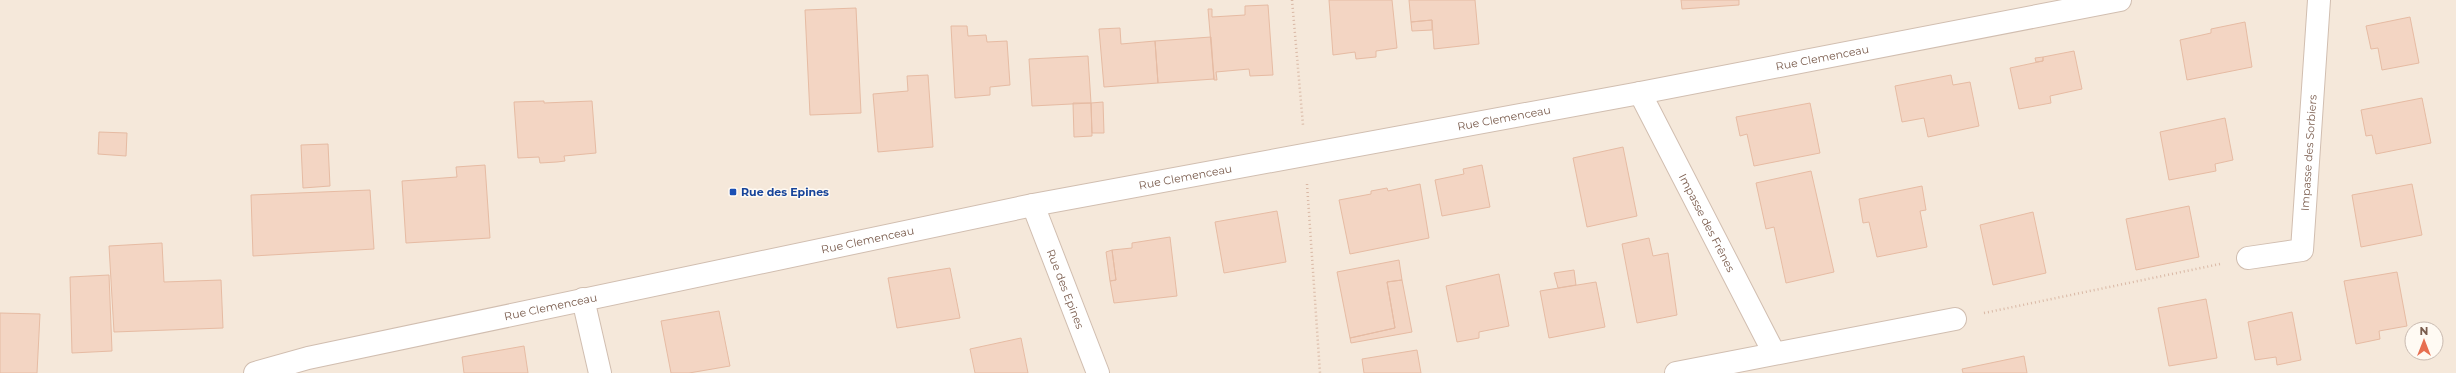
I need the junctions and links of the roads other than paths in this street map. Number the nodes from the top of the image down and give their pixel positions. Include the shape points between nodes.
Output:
1 (2120, 0) edge
2 (2319, 0) edge
3 (1640, 93) junction
4 (1033, 205) junction
5 (2248, 258) road end
6 (583, 299) junction
7 (1955, 319) road end
8 (1774, 352) junction
9 (255, 373) edge
10 (600, 373) edge
11 (1098, 373) edge
12 (1676, 373) edge

1 - 3 street, Rue Clemenceau
2 - 5 street, Impasse des Sorbiers via 2302,250
3 - 4 street, Rue Clemenceau
3 - 8 street, Impasse des Frênes
4 - 6 street, Rue Clemenceau
4 - 11 street, Rue des Epines
6 - 9 street, Rue Clemenceau via 308,358
6 - 10 street
7 - 8 street
8 - 12 street

